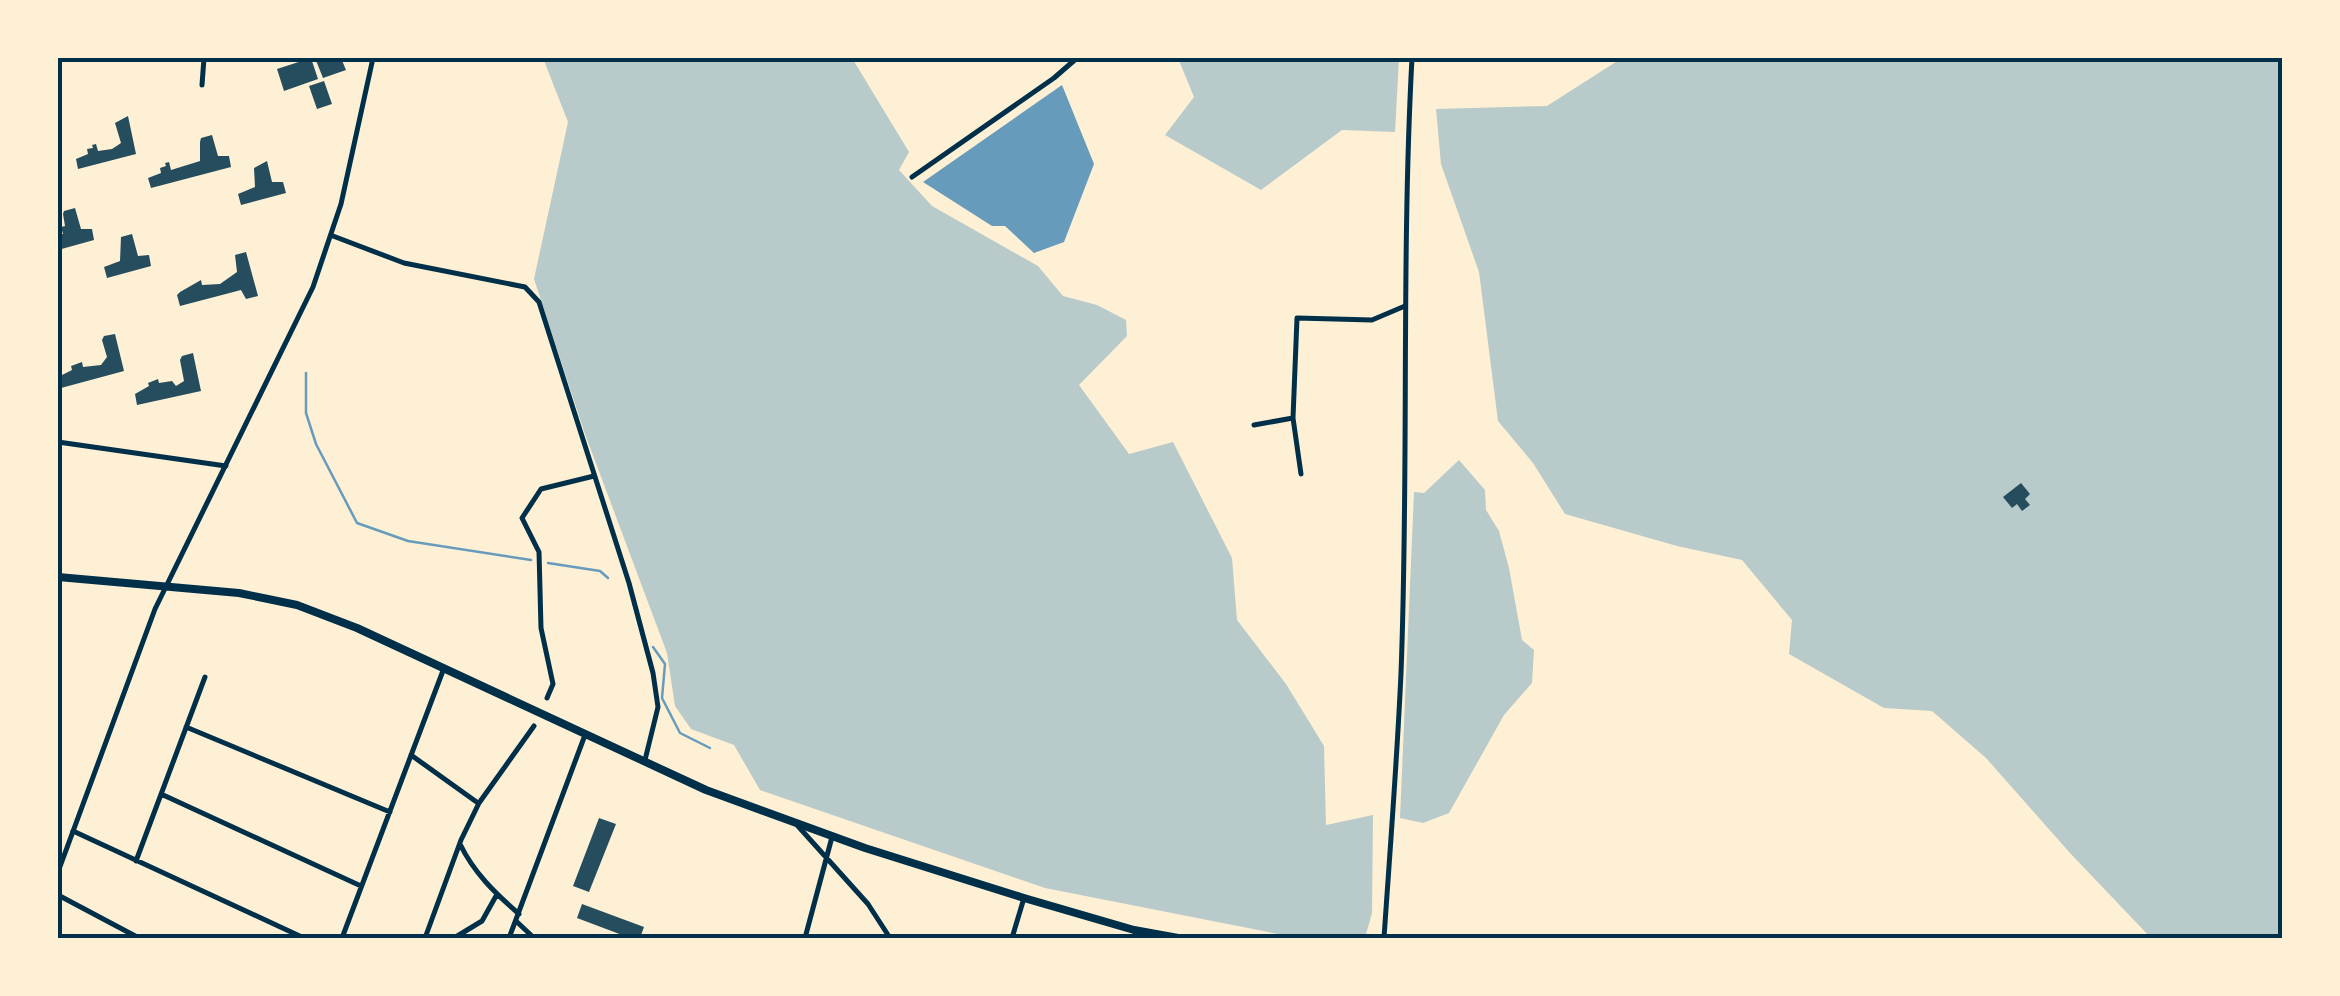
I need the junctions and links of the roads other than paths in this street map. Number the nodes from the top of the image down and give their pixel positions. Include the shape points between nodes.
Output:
1 (204, 58) edge
2 (372, 58) edge
3 (1076, 58) edge
4 (1412, 58) edge
5 (202, 84) dead end
6 (912, 177) dead end
7 (333, 236) junction
8 (1408, 305) junction
9 (1293, 418) junction
10 (1254, 425) dead end
11 (58, 442) edge
12 (226, 466) junction
13 (1302, 474) dead end
14 (594, 476) junction
15 (58, 577) edge
16 (165, 586) junction
17 (444, 668) junction
18 (205, 677) dead end
19 (547, 698) dead end
20 (534, 726) dead end
21 (186, 727) junction
22 (586, 734) junction
23 (411, 755) junction
24 (644, 761) junction
25 (161, 794) junction
26 (479, 803) junction
27 (390, 812) junction
28 (793, 822) junction
29 (72, 831) junction
30 (832, 836) junction
31 (460, 843) junction
32 (826, 858) junction
33 (136, 860) junction
34 (58, 872) edge
35 (362, 886) junction
36 (496, 894) junction
37 (58, 895) edge
38 (1024, 898) junction
39 (518, 917) junction
40 (139, 938) edge
41 (304, 938) edge
42 (342, 938) edge
43 (425, 938) edge
44 (454, 938) edge
45 (509, 938) edge
46 (534, 938) edge
47 (804, 938) edge
48 (890, 938) edge
49 (1012, 938) edge
50 (1178, 938) edge
51 (1384, 938) edge

1 - 5 street
2 - 7 street
3 - 6 street
4 - 8 street
7 - 12 street
7 - 14 street via 404,263 525,286 538,302
8 - 9 street via 1372,320 1297,318
8 - 51 street via 1401,673
9 - 10 street
9 - 13 street
11 - 12 street
12 - 16 street
14 - 19 street via 541,489 522,518 539,552 541,628 553,684
14 - 24 street via 653,672 658,707
15 - 16 main road
16 - 17 main road via 297,605
16 - 29 street
17 - 22 main road
17 - 23 street
18 - 21 street
20 - 26 street
21 - 25 street
21 - 27 street
22 - 24 main road
22 - 39 street
23 - 26 street
23 - 27 street
24 - 28 main road
25 - 33 street
25 - 35 street
26 - 31 street
27 - 35 street
28 - 30 main road
28 - 32 street
29 - 33 street
29 - 34 street
30 - 32 street
30 - 38 main road
31 - 36 street
31 - 43 street
32 - 47 street
32 - 48 street
33 - 41 street
35 - 42 street
36 - 39 street
36 - 44 street via 482,921
37 - 40 street
38 - 49 street
38 - 50 main road
39 - 45 street
39 - 46 street

